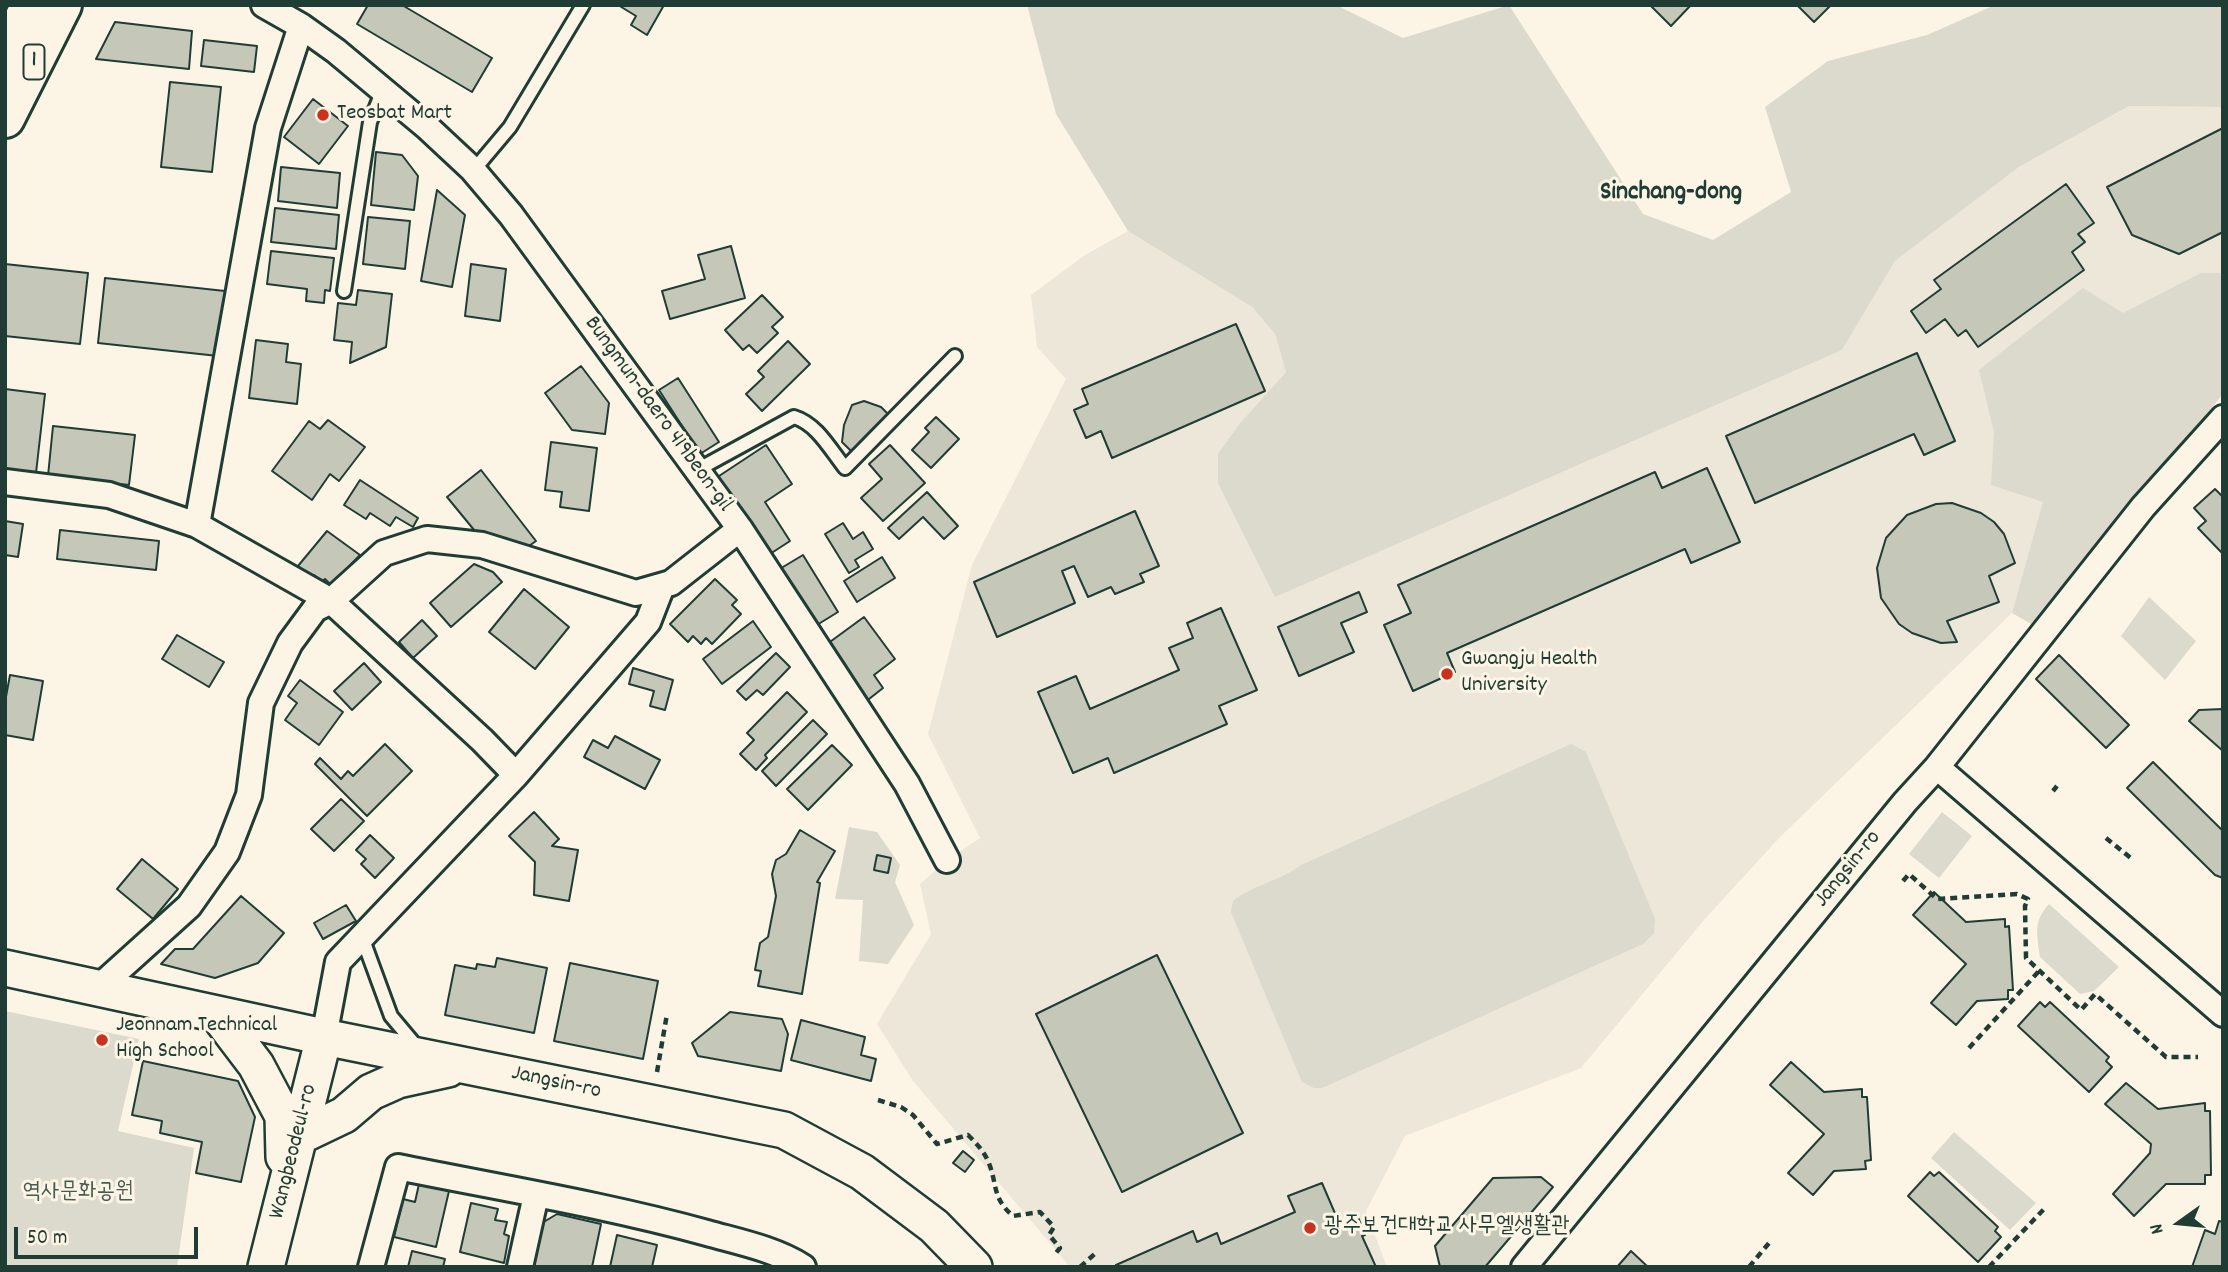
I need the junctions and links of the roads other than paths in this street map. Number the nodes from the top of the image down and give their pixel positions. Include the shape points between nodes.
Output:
1 (31, 5) edge
2 (62, 5) edge
3 (264, 5) edge
4 (583, 5) edge
5 (301, 26) junction
6 (5, 56) edge
7 (383, 90) junction
8 (5, 118) edge
9 (473, 171) junction
10 (344, 291) dead end
11 (956, 356) dead end
12 (2223, 418) edge
13 (697, 470) junction
14 (5, 482) edge
15 (197, 525) junction
16 (740, 529) junction
17 (662, 586) junction
18 (331, 601) junction
19 (1937, 767) junction
20 (516, 775) junction
21 (947, 860) dead end
22 (362, 937) junction
23 (5, 968) edge
24 (97, 989) junction
25 (2223, 1014) edge
26 (218, 1015) junction
27 (324, 1037) junction
28 (426, 1058) junction
29 (465, 1066) junction
30 (298, 1137) junction
31 (288, 1180) junction
32 (536, 1195) junction
33 (266, 1267) edge
34 (371, 1267) edge
35 (520, 1267) edge
36 (803, 1267) edge
37 (974, 1267) edge
38 (1524, 1267) edge

1 - 6 main road, 1
2 - 8 main road, 1
3 - 5 street, Bungmun-daero 419beon-gil
4 - 9 lane via 510,127
5 - 7 street, Bungmun-daero 419beon-gil
5 - 15 street via 268,128
7 - 9 street, Bungmun-daero 419beon-gil
7 - 10 lane via 370,122
9 - 13 street, Bungmun-daero 419beon-gil via 511,215
11 - 13 lane via 845,468 813,427 794,417
12 - 19 street, Jangsin-ro via 2143,507
13 - 16 street, Bungmun-daero 419beon-gil
14 - 15 street via 109,495
15 - 18 street
16 - 17 street
16 - 21 street, Bungmun-daero 419beon-gil via 907,784
17 - 18 street via 636,593 482,545 427,538 384,553
17 - 20 street via 648,622
18 - 20 street
18 - 24 street via 315,609 290,643 261,703 248,794 227,852 189,906
19 - 25 street
19 - 38 street, Jangsin-ro
20 - 22 street
22 - 27 street via 338,962
22 - 28 lane via 391,1016
23 - 24 main road, Jangsin-ro
24 - 26 main road, Jangsin-ro
26 - 27 main road, Jangsin-ro
26 - 31 main road via 256,1065 283,1116
27 - 28 main road, Jangsin-ro
27 - 30 main road, Wangbeodeul-ro
28 - 29 main road, Jangsin-ro
29 - 30 main road via 398,1080 371,1092 345,1115
29 - 37 main road, Jangsin-ro via 784,1130 862,1172 934,1226
30 - 31 main road, Wangbeodeul-ro
31 - 33 main road, Wangbeodeul-ro
32 - 34 street via 398,1167
32 - 35 street
32 - 36 street via 659,1220 739,1242

